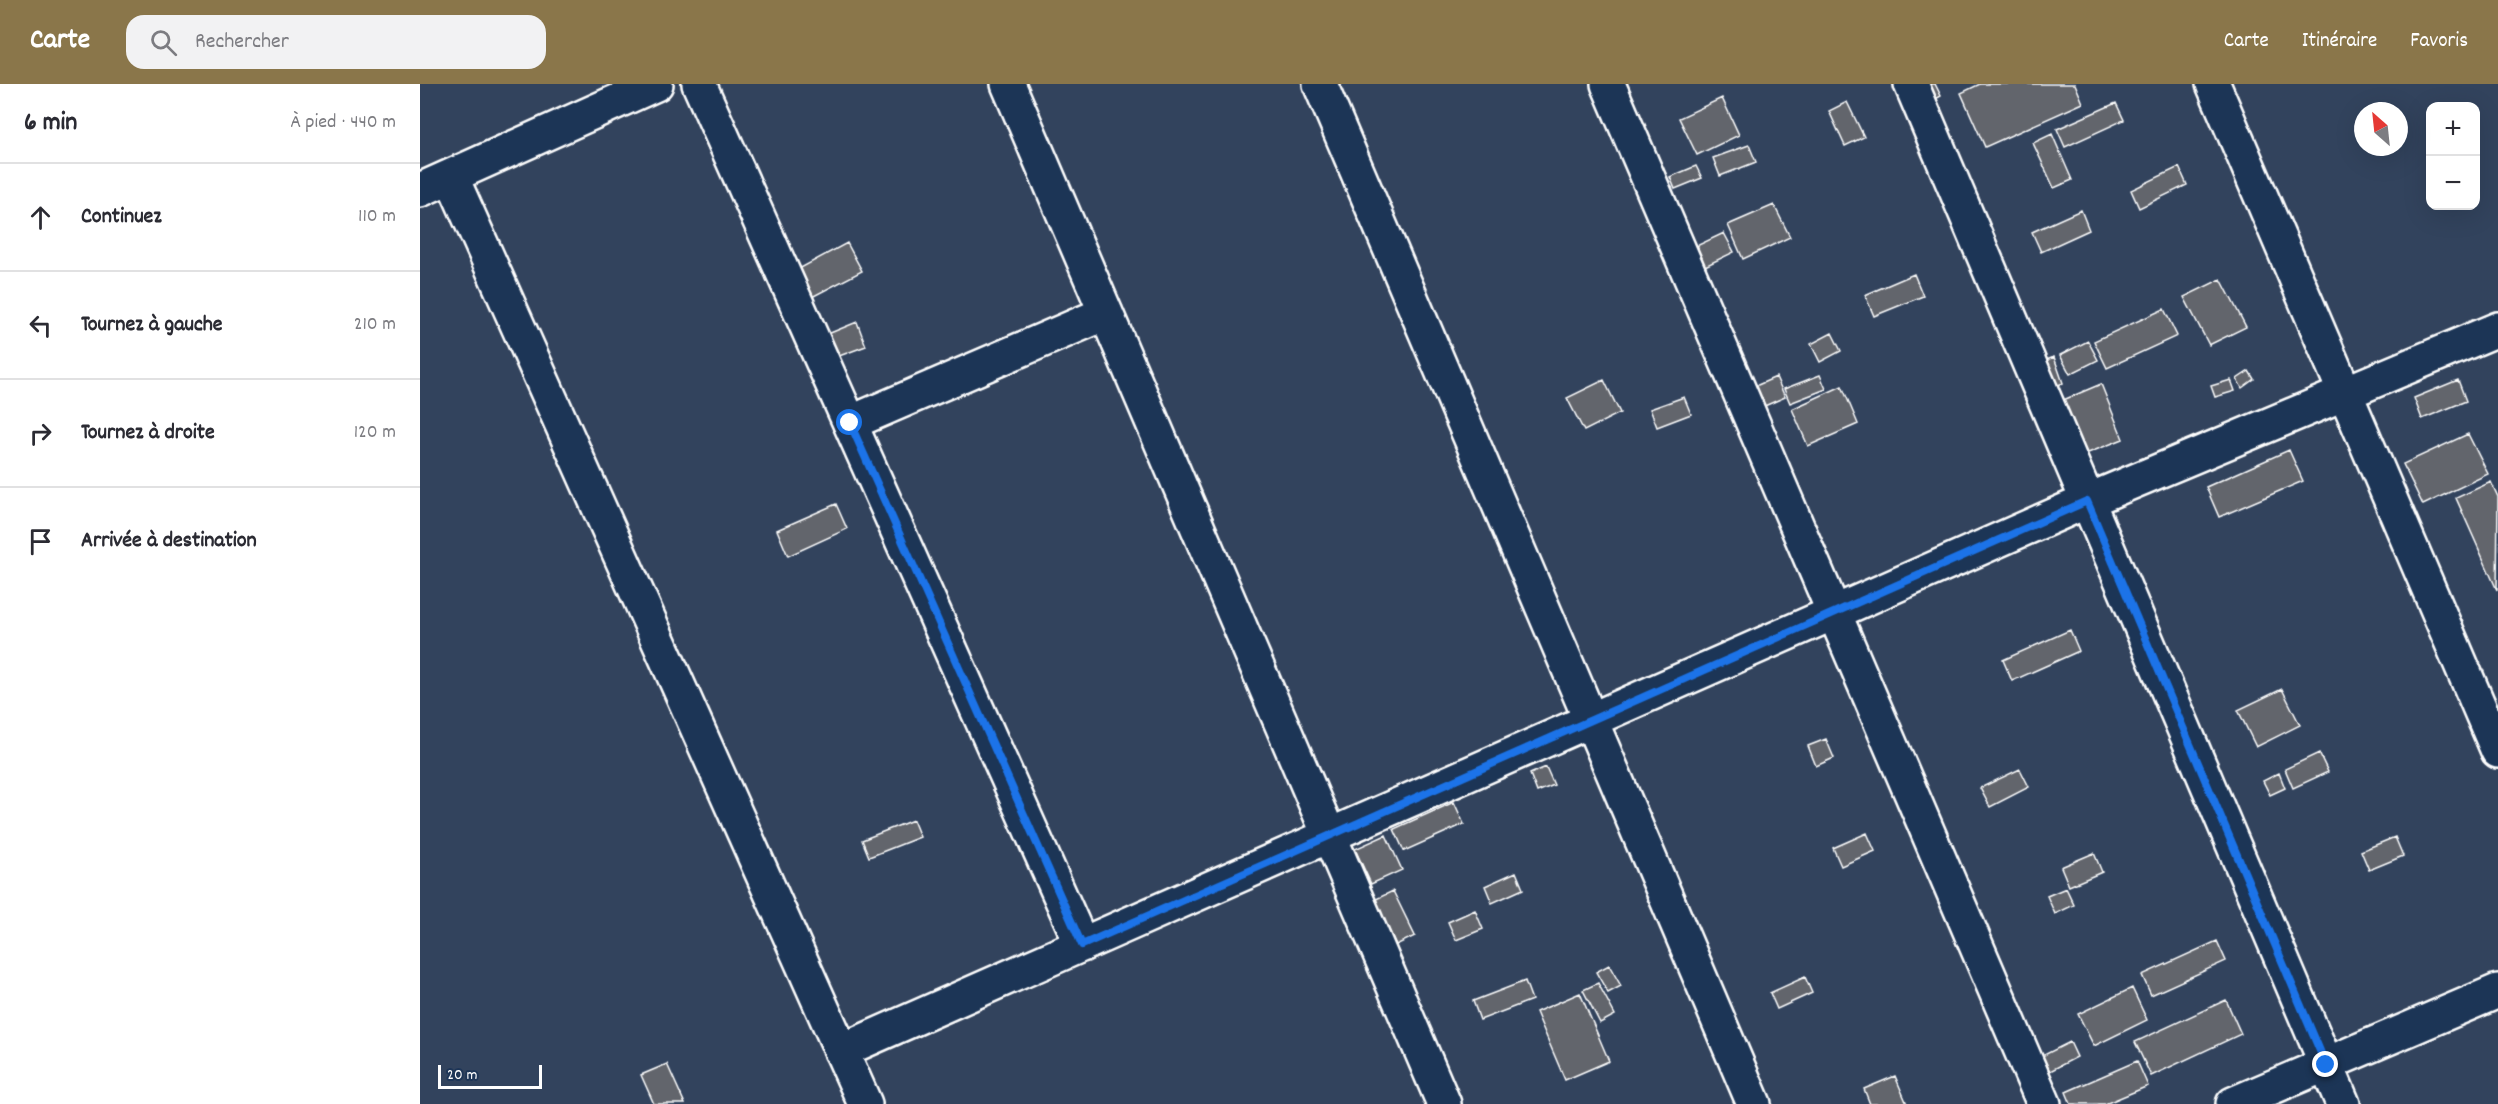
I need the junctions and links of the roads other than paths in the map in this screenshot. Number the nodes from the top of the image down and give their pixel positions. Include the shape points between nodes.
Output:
1 (656, 84) edge
2 (699, 84) edge
3 (1008, 84) edge
4 (1320, 84) edge
5 (1608, 84) edge
6 (1911, 84) edge
7 (2213, 84) edge
8 (451, 176) junction
9 (420, 190) edge
10 (1106, 313) junction
11 (2498, 329) edge
12 (2345, 393) junction
13 (850, 423) junction
14 (2087, 501) junction
15 (1834, 613) junction
16 (1591, 722) junction
17 (2498, 751) edge
18 (1331, 836) junction
19 (1082, 945) junction
20 (2498, 991) edge
21 (841, 1051) junction
22 (2326, 1065) junction
23 (865, 1104) edge
24 (1444, 1104) edge
25 (1754, 1104) edge
26 (2044, 1104) edge
27 (2233, 1104) edge
28 (2343, 1104) edge

1 - 8 street
2 - 13 street
3 - 10 street
4 - 16 street
5 - 15 street
6 - 14 street
7 - 12 street
8 - 9 street
8 - 21 street
10 - 13 street
10 - 18 street
11 - 12 street
12 - 14 street
12 - 17 street
13 - 19 street
14 - 15 street
14 - 22 street
15 - 16 street
15 - 26 street
16 - 18 street
16 - 25 street
18 - 19 street
18 - 24 street
19 - 21 street
20 - 22 street
21 - 23 street
22 - 27 street
22 - 28 street

